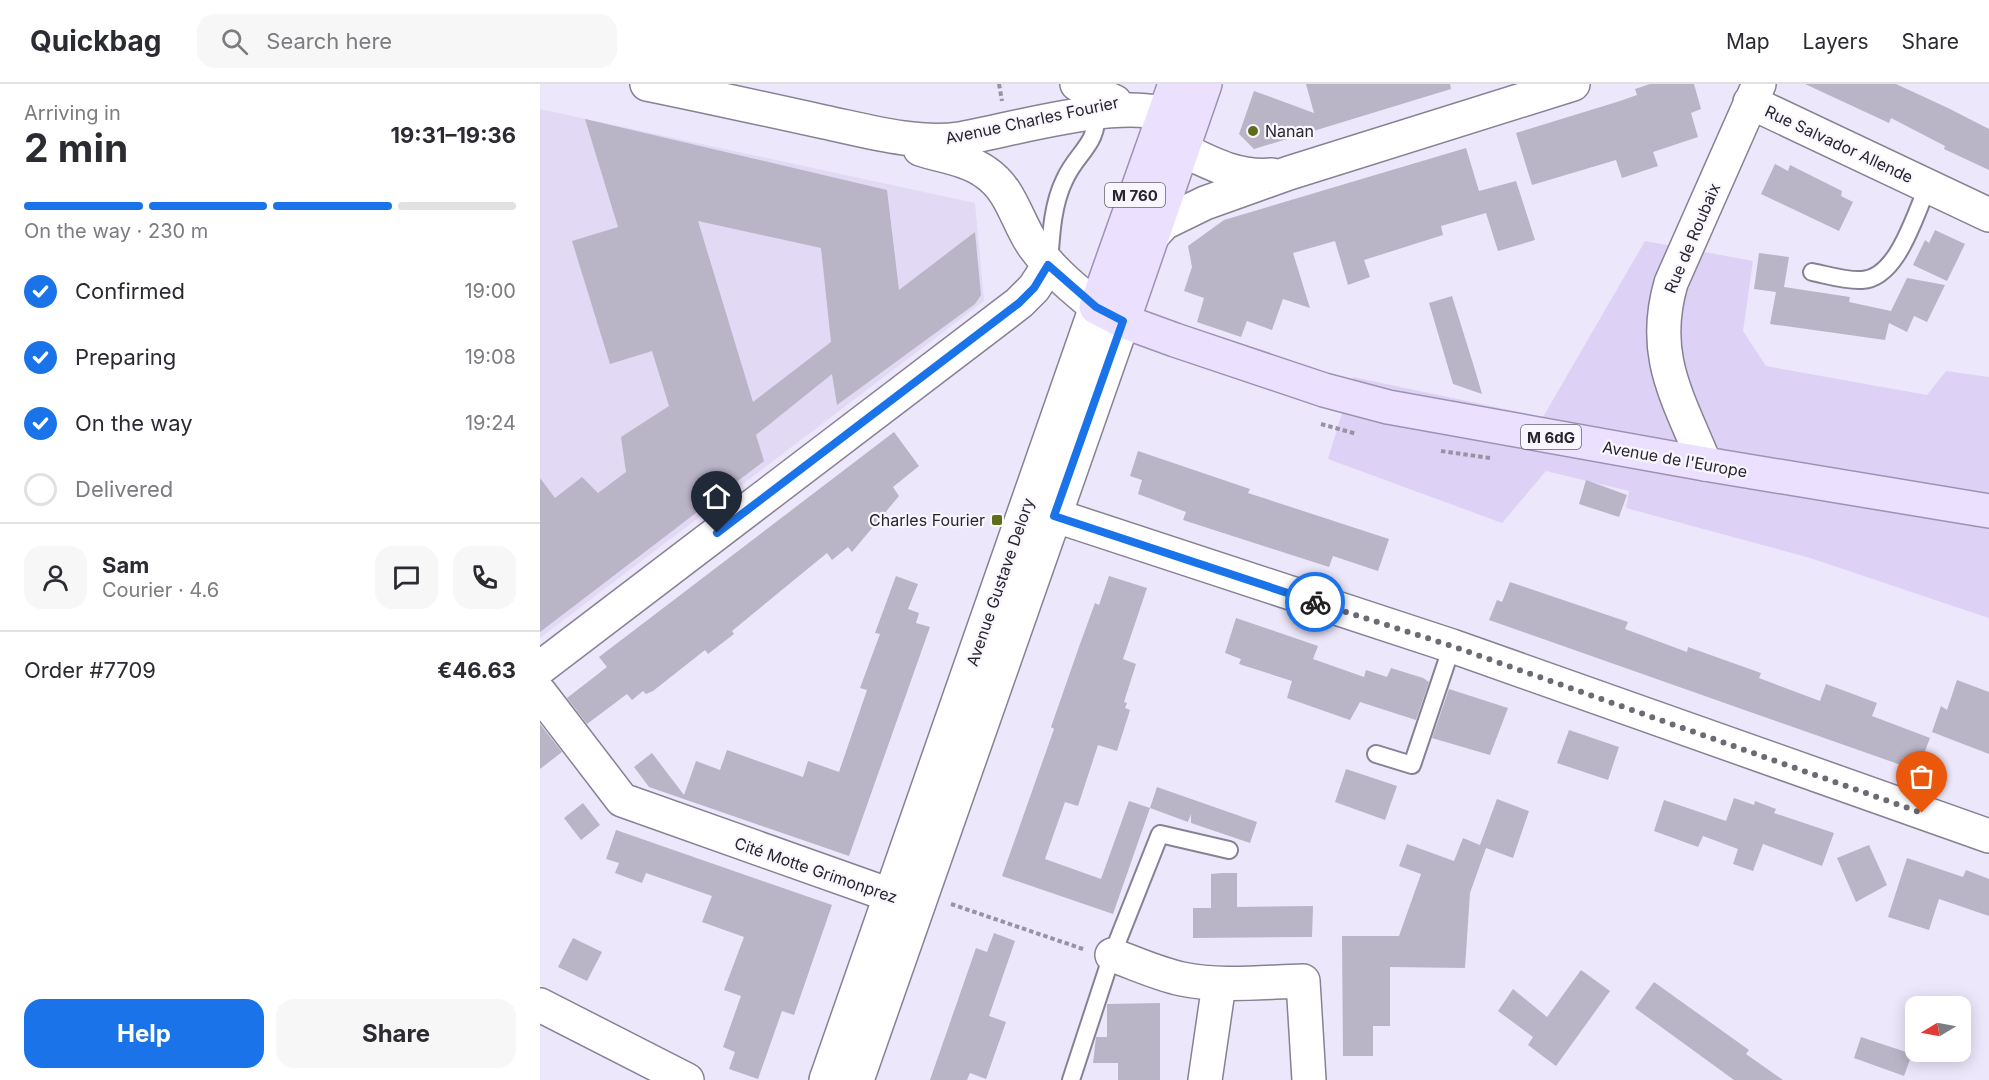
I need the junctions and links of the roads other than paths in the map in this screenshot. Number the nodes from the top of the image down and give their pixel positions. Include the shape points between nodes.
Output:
1 (646, 84) edge
2 (1205, 84) edge
3 (1573, 84) edge
4 (1755, 93) edge
5 (1097, 97) edge
6 (1173, 123) edge
7 (862, 130) junction
8 (1289, 174) junction
9 (1928, 186) junction
10 (1989, 215) edge
11 (1152, 236) junction
12 (1048, 265) junction
13 (1812, 272) dead end
14 (1109, 314) junction
15 (1705, 464) junction
16 (1041, 511) junction
17 (1989, 511) edge
18 (1452, 646) junction
19 (540, 668) edge
20 (540, 693) edge
21 (1376, 754) dead end
22 (1989, 836) edge
23 (1229, 850) dead end
24 (910, 898) junction
25 (1112, 955) junction
26 (1219, 984) junction
27 (540, 1005) edge
28 (687, 1080) edge
29 (826, 1080) edge
30 (857, 1080) edge
31 (1071, 1080) edge
32 (1205, 1080) edge
33 (1309, 1080) edge

1 - 7 street, Avenue Charles Fourier
2 - 6 main road, Avenue Gustave Delory / M 760
3 - 8 street, Avenue Charles Fourier
4 - 9 street, Rue Salvador Allende
4 - 15 street, Rue de Roubaix via 1671,283 1665,306 1665,364
5 - 6 street, Avenue Charles Fourier via 1136,100
5 - 7 street, Avenue Charles Fourier via 950,140
5 - 12 lane via 1094,136 1068,172 1059,194
6 - 8 street, Avenue Charles Fourier via 1213,165 1240,174
6 - 11 main road, Avenue Gustave Delory / M 760
6 - 14 main road, Avenue Gustave Delory / M 760
7 - 12 street, Avenue Charles Fourier via 986,172 1007,193 1029,238
8 - 11 street, Avenue Charles Fourier via 1180,213
9 - 10 street, Rue Salvador Allende
9 - 13 lane, Rue Salvador Allende via 1895,259 1881,274 1863,280
11 - 14 main road, Avenue Gustave Delory / M 760
12 - 14 street, Avenue Charles Fourier
12 - 19 street via 1019,303
14 - 15 main road, Avenue de l'Europe / M 6dG via 1324,390 1388,408
14 - 16 street, Avenue Gustave Delory / M 760
15 - 17 main road, Avenue de l'Europe / M 6dG
16 - 18 street
16 - 24 street, Avenue Gustave Delory / M 760
18 - 21 lane via 1412,765
18 - 22 street
20 - 24 street, Cité Motte Grimonprez via 622,800
23 - 25 lane via 1160,834
24 - 29 street, Avenue Gustave Delory / M 760
24 - 30 street, Avenue Gustave Delory / M 760
25 - 26 street via 1181,979
25 - 31 lane
26 - 32 street
26 - 33 street via 1303,981
27 - 28 street

